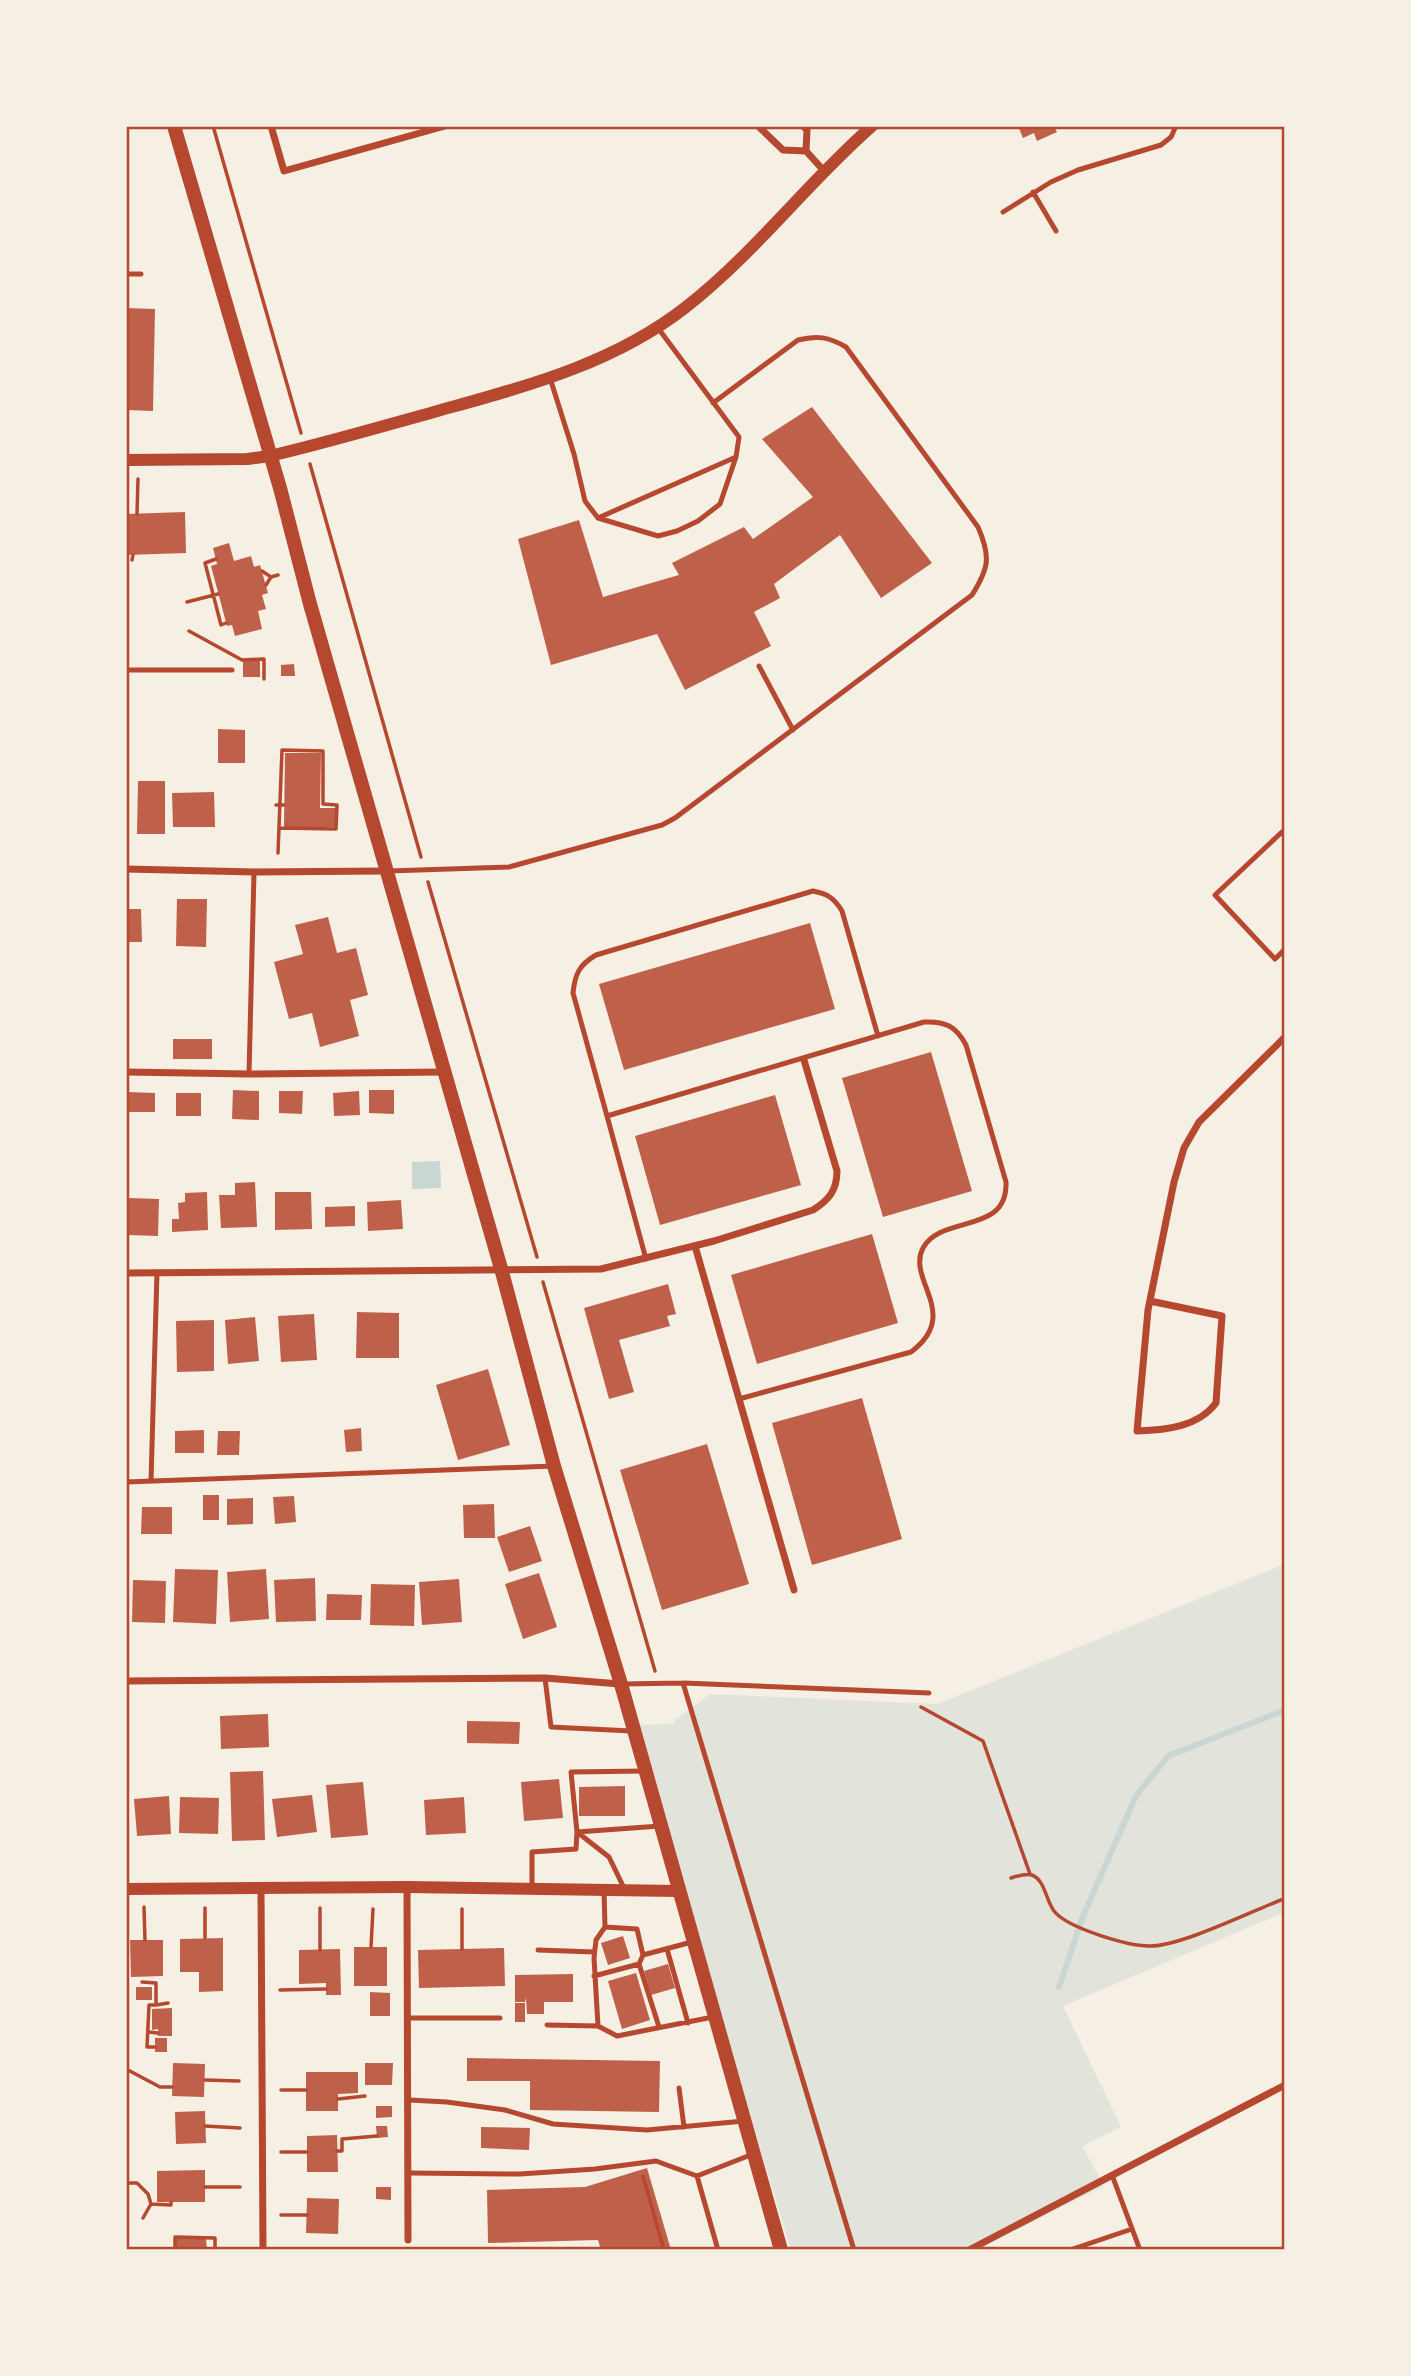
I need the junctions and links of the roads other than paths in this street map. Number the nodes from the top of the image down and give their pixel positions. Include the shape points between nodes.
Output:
1 (174, 126) edge
2 (271, 126) edge
3 (444, 126) edge
4 (758, 126) edge
5 (803, 126) edge
6 (872, 126) edge
7 (1176, 126) edge
8 (806, 150) junction
9 (825, 172) junction
10 (1033, 192) junction
11 (1003, 212) dead end
12 (1056, 231) dead end
13 (126, 274) edge
14 (141, 274) dead end
15 (658, 328) junction
16 (550, 378) junction
17 (713, 402) junction
18 (270, 456) junction
19 (736, 457) junction
20 (126, 460) edge
21 (598, 518) junction
22 (759, 666) dead end
23 (126, 670) edge
24 (232, 670) dead end
25 (793, 730) junction
26 (1285, 835) edge
27 (126, 869) edge
28 (386, 871) junction
29 (254, 872) junction
30 (1285, 949) edge
31 (878, 1036) junction
32 (1285, 1037) edge
33 (804, 1060) junction
34 (126, 1072) edge
35 (444, 1072) junction
36 (249, 1074) junction
37 (607, 1116) junction
38 (695, 1246) junction
39 (646, 1259) junction
40 (157, 1272) junction
41 (502, 1272) junction
42 (126, 1273) edge
43 (1150, 1301) junction
44 (739, 1399) junction
45 (554, 1466) junction
46 (151, 1481) junction
47 (126, 1482) edge
48 (794, 1590) dead end
49 (545, 1678) junction
50 (126, 1681) edge
51 (682, 1683) junction
52 (621, 1684) junction
53 (929, 1693) dead end
54 (633, 1731) junction
55 (645, 1771) junction
56 (660, 1826) junction
57 (577, 1832) junction
58 (407, 1887) junction
59 (126, 1889) edge
60 (261, 1889) junction
61 (532, 1889) junction
62 (604, 1890) junction
63 (625, 1890) junction
64 (678, 1891) junction
65 (605, 1927) junction
66 (693, 1942) junction
67 (667, 1949) junction
68 (538, 1950) dead end
69 (594, 1952) junction
70 (643, 1955) junction
71 (639, 1964) junction
72 (594, 1976) junction
73 (714, 2017) junction
74 (408, 2018) junction
75 (500, 2018) dead end
76 (688, 2023) junction
77 (547, 2025) dead end
78 (598, 2026) junction
79 (659, 2027) junction
80 (1285, 2085) edge
81 (679, 2088) dead end
82 (409, 2100) junction
83 (744, 2121) junction
84 (684, 2127) junction
85 (753, 2154) junction
86 (409, 2173) junction
87 (1112, 2175) junction
88 (697, 2176) junction
89 (1132, 2229) junction
90 (408, 2240) joint
91 (263, 2250) edge
92 (409, 2250) edge
93 (718, 2250) edge
94 (781, 2250) edge
95 (854, 2250) edge
96 (968, 2250) edge
97 (1070, 2250) edge
98 (1140, 2250) edge

1 - 18 main road
2 - 3 street via 284,171
4 - 8 street via 783,150
5 - 8 street
6 - 9 street
7 - 10 lane via 1161,145 1078,170
8 - 9 street
9 - 15 street via 713,285
10 - 11 lane
10 - 12 lane
13 - 14 lane
15 - 16 street via 620,350
15 - 17 lane
16 - 18 street
16 - 21 lane via 585,501
17 - 19 lane via 739,437
17 - 25 lane via 798,340 814,336 833,339 846,347 978,527 985,543 985,574 972,595
18 - 20 street
18 - 28 main road
19 - 21 lane
19 - 21 lane via 720,504 677,531 658,536
22 - 25 lane
23 - 24 lane
25 - 28 lane via 662,825 509,867
26 - 30 lane via 1282,832 1215,895 1275,959
27 - 29 street
28 - 29 street
28 - 35 main road
29 - 36 lane
31 - 33 lane
31 - 37 lane via 842,911 826,894 813,891 596,955 582,963 573,993
31 - 44 lane via 940,1021 959,1032 1006,1182 1002,1205 978,1221 929,1240 922,1251 920,1265 934,1315 921,1345 911,1352
32 - 43 street via 1199,1122 1184,1148
33 - 37 lane
33 - 38 street via 836,1171 833,1193 813,1210
34 - 36 street
35 - 36 street
35 - 41 main road
37 - 39 lane
38 - 39 street
38 - 44 street
39 - 41 street via 601,1269
40 - 41 street
40 - 42 street
40 - 46 lane
41 - 45 main road
43 - 43 street via 1148,1310 1137,1432 1170,1430 1208,1414 1216,1403 1222,1316
44 - 48 street
45 - 46 lane
45 - 52 main road
46 - 47 lane
49 - 50 street
49 - 52 street
49 - 54 lane via 551,1727
51 - 52 lane
51 - 53 lane
51 - 95 lane
52 - 54 main road
54 - 55 main road
55 - 56 main road
55 - 57 lane via 571,1772
56 - 57 lane
56 - 64 main road
57 - 61 lane via 576,1849 531,1852
57 - 63 lane via 609,1857
58 - 60 street
58 - 61 street
58 - 74 street
59 - 60 street
60 - 91 street
61 - 62 street
62 - 63 street
62 - 65 lane
63 - 64 street
64 - 66 main road
65 - 69 lane
65 - 70 lane via 637,1929
66 - 67 lane
66 - 73 main road
67 - 70 lane
67 - 76 lane
68 - 69 lane
69 - 72 lane
70 - 71 lane
71 - 72 lane
71 - 79 lane
72 - 78 lane
73 - 76 lane
73 - 83 main road
74 - 75 lane
74 - 82 street
76 - 79 lane
77 - 78 lane
78 - 79 lane via 617,2036
80 - 87 street
81 - 84 lane
82 - 84 lane via 505,2110 553,2124 647,2130
82 - 86 street
83 - 84 lane
83 - 85 main road
85 - 88 lane
85 - 94 main road
86 - 88 lane via 520,2174 656,2161
86 - 90 street
87 - 89 lane
87 - 96 street
88 - 93 lane
89 - 97 lane
89 - 98 lane
90 - 92 lane

